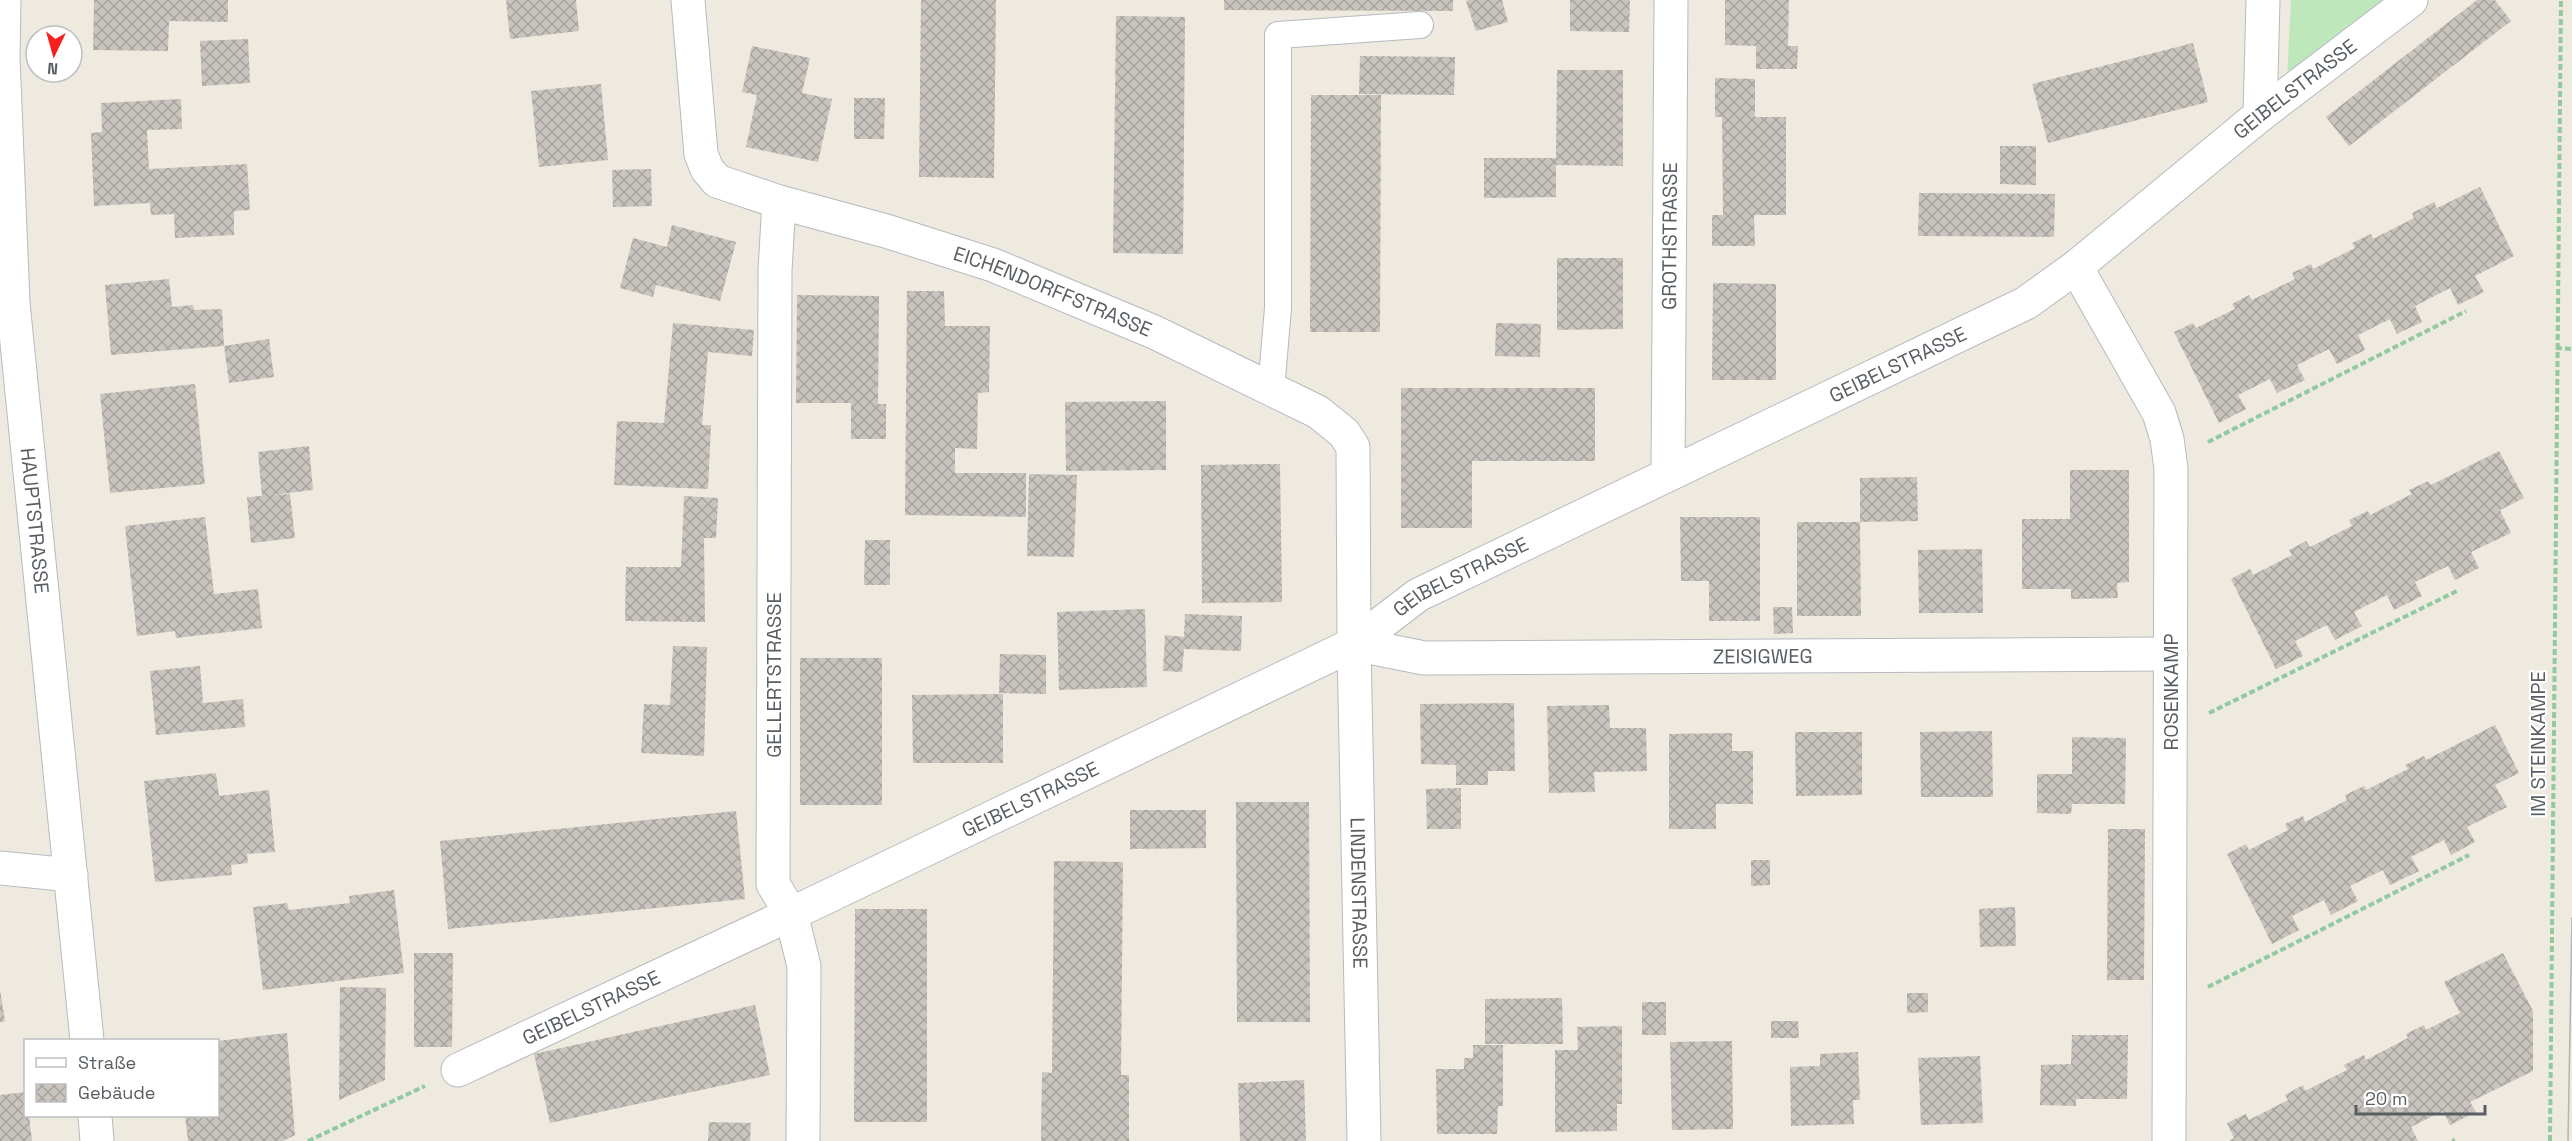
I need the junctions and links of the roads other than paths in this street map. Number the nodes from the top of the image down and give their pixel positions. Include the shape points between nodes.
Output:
1 (4, 0) edge
2 (688, 0) edge
3 (1671, 0) edge
4 (2263, 0) edge
5 (2411, 0) edge
6 (1420, 25) dead end
7 (2260, 115) junction
8 (779, 202) junction
9 (2076, 267) junction
10 (7, 302) edge
11 (1271, 390) junction
12 (1668, 473) junction
13 (1354, 644) junction
14 (2171, 654) junction
15 (0, 868) edge
16 (71, 875) junction
17 (791, 914) junction
18 (87, 1039) edge
19 (458, 1070) road end
20 (95, 1117) edge
21 (97, 1141) edge
22 (803, 1141) edge
23 (1364, 1141) edge
24 (2169, 1141) edge

1 - 10 street, HAUPTSTRASSE
2 - 8 street, EICHENDORFFSTRASSE via 700,147 707,169 717,181
3 - 12 street, GROTHSTRASSE
4 - 7 street
5 - 7 street, GEIBELSTRASSE
6 - 11 lane via 1278,36 1278,308
7 - 9 street, GEIBELSTRASSE
8 - 11 street, EICHENDORFFSTRASSE via 993,265 1154,332
8 - 17 street, GELLERTSTRASSE via 775,281 773,884
9 - 12 street, GEIBELSTRASSE via 2026,303
9 - 14 street, ROSENKAMP via 2159,413 2167,439
10 - 16 street, HAUPTSTRASSE
11 - 13 street, EICHENDORFFSTRASSE via 1318,412 1344,433 1353,447
12 - 13 street, GEIBELSTRASSE via 1418,595
13 - 14 street, ZEISIGWEG via 1424,658
13 - 17 street, GEIBELSTRASSE
13 - 23 street, LINDENSTRASSE
14 - 24 street, ROSENKAMP
15 - 16 street
16 - 18 street, HAUPTSTRASSE
17 - 19 street, GEIBELSTRASSE
17 - 22 street, GELLERTSTRASSE via 804,966
20 - 21 street

